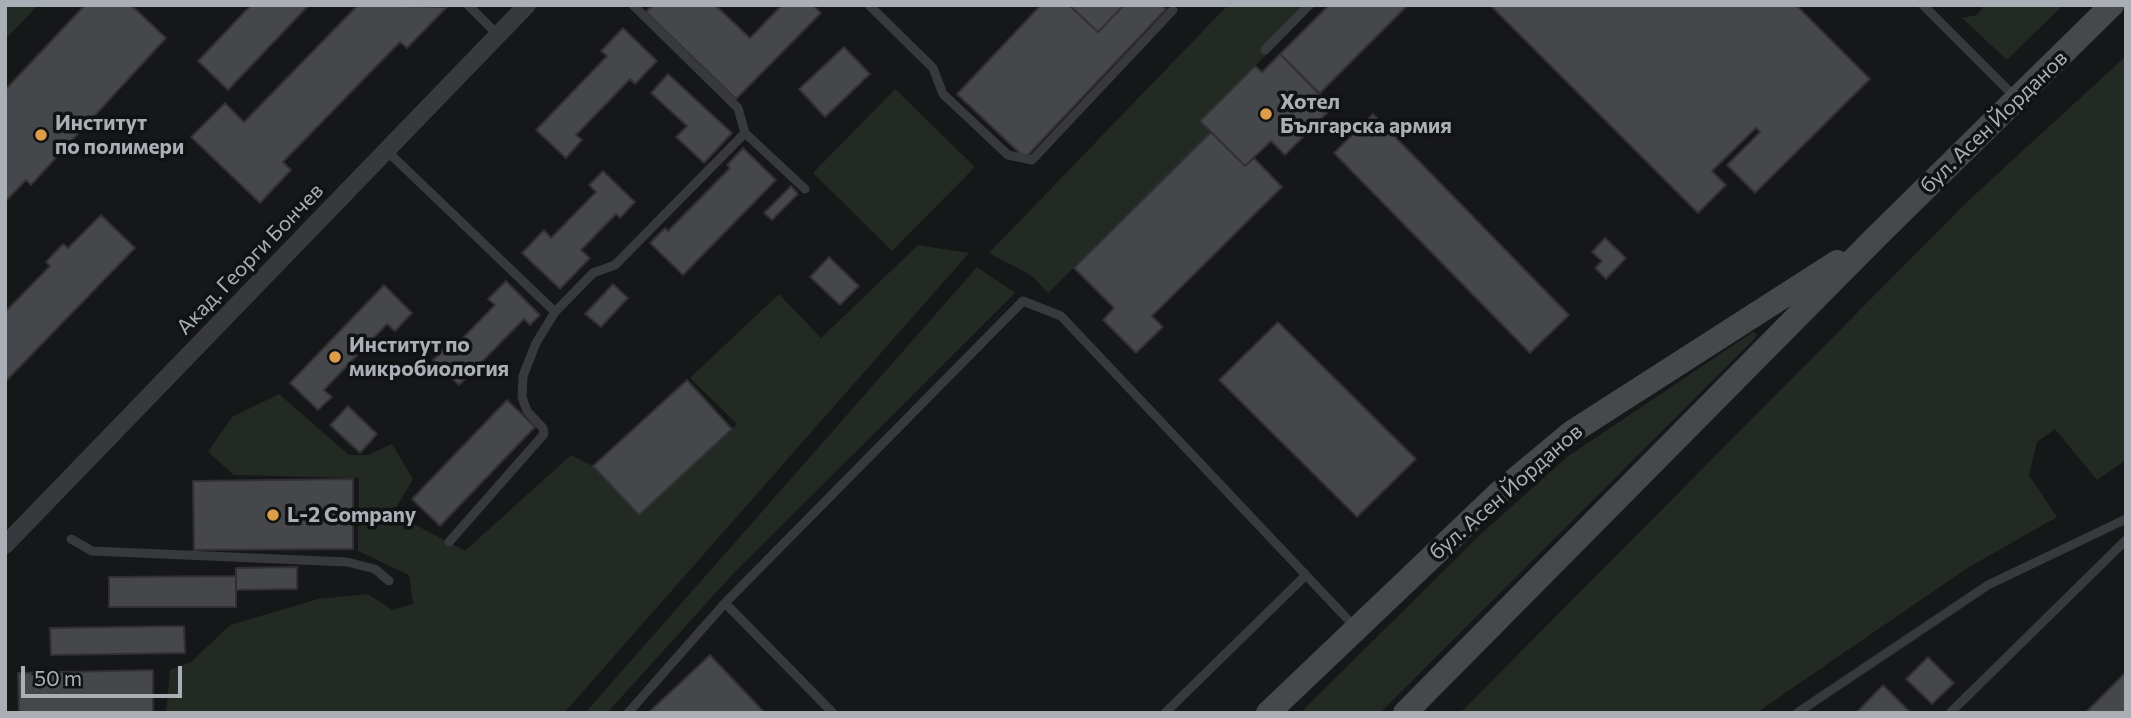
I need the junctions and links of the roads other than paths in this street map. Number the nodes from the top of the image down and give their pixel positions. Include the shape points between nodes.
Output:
1 (468, 5) edge
2 (527, 5) edge
3 (633, 5) edge
4 (869, 5) edge
5 (1309, 5) edge
6 (1923, 5) edge
7 (2112, 5) edge
8 (1173, 10) dead end
9 (498, 35) junction
10 (1265, 50) dead end
11 (2018, 99) junction
12 (745, 133) junction
13 (387, 150) junction
14 (805, 189) dead end
15 (1876, 237) junction
16 (555, 312) junction
17 (2126, 519) edge
18 (71, 539) dead end
19 (2126, 540) edge
20 (449, 542) dead end
21 (5, 545) edge
22 (1306, 575) junction
23 (388, 581) dead end
24 (725, 603) junction
25 (1355, 627) junction
26 (1422, 703) edge
27 (628, 713) edge
28 (833, 713) edge
29 (1165, 713) edge
30 (1268, 713) edge
31 (1405, 713) edge
32 (1797, 713) edge
33 (1950, 713) edge

1 - 9 lane
2 - 9 street, Акад. Георги Бончев
3 - 12 lane via 738,108
4 - 8 lane via 933,68 943,94 1008,155 1032,160
5 - 10 lane
6 - 11 lane
7 - 11 main road, бул. Асен Йорданов
9 - 13 street, Акад. Георги Бончев
11 - 15 main road, бул. Асен Йорданов
12 - 14 lane
12 - 16 lane via 615,265 593,273
13 - 16 lane
13 - 21 street, Акад. Георги Бончев
15 - 25 main road, бул. Асен Йорданов via 1572,432
15 - 26 main road, бул. Асен Йорданов
16 - 20 lane via 523,376 522,397 544,435
17 - 32 lane via 1988,585
18 - 23 lane via 92,551 347,562 375,569
19 - 33 lane
22 - 24 lane via 1061,316 1023,302
22 - 25 lane
22 - 29 lane
24 - 27 lane
24 - 28 lane
25 - 30 main road, бул. Асен Йорданов
26 - 31 main road, бул. Асен Йорданов

